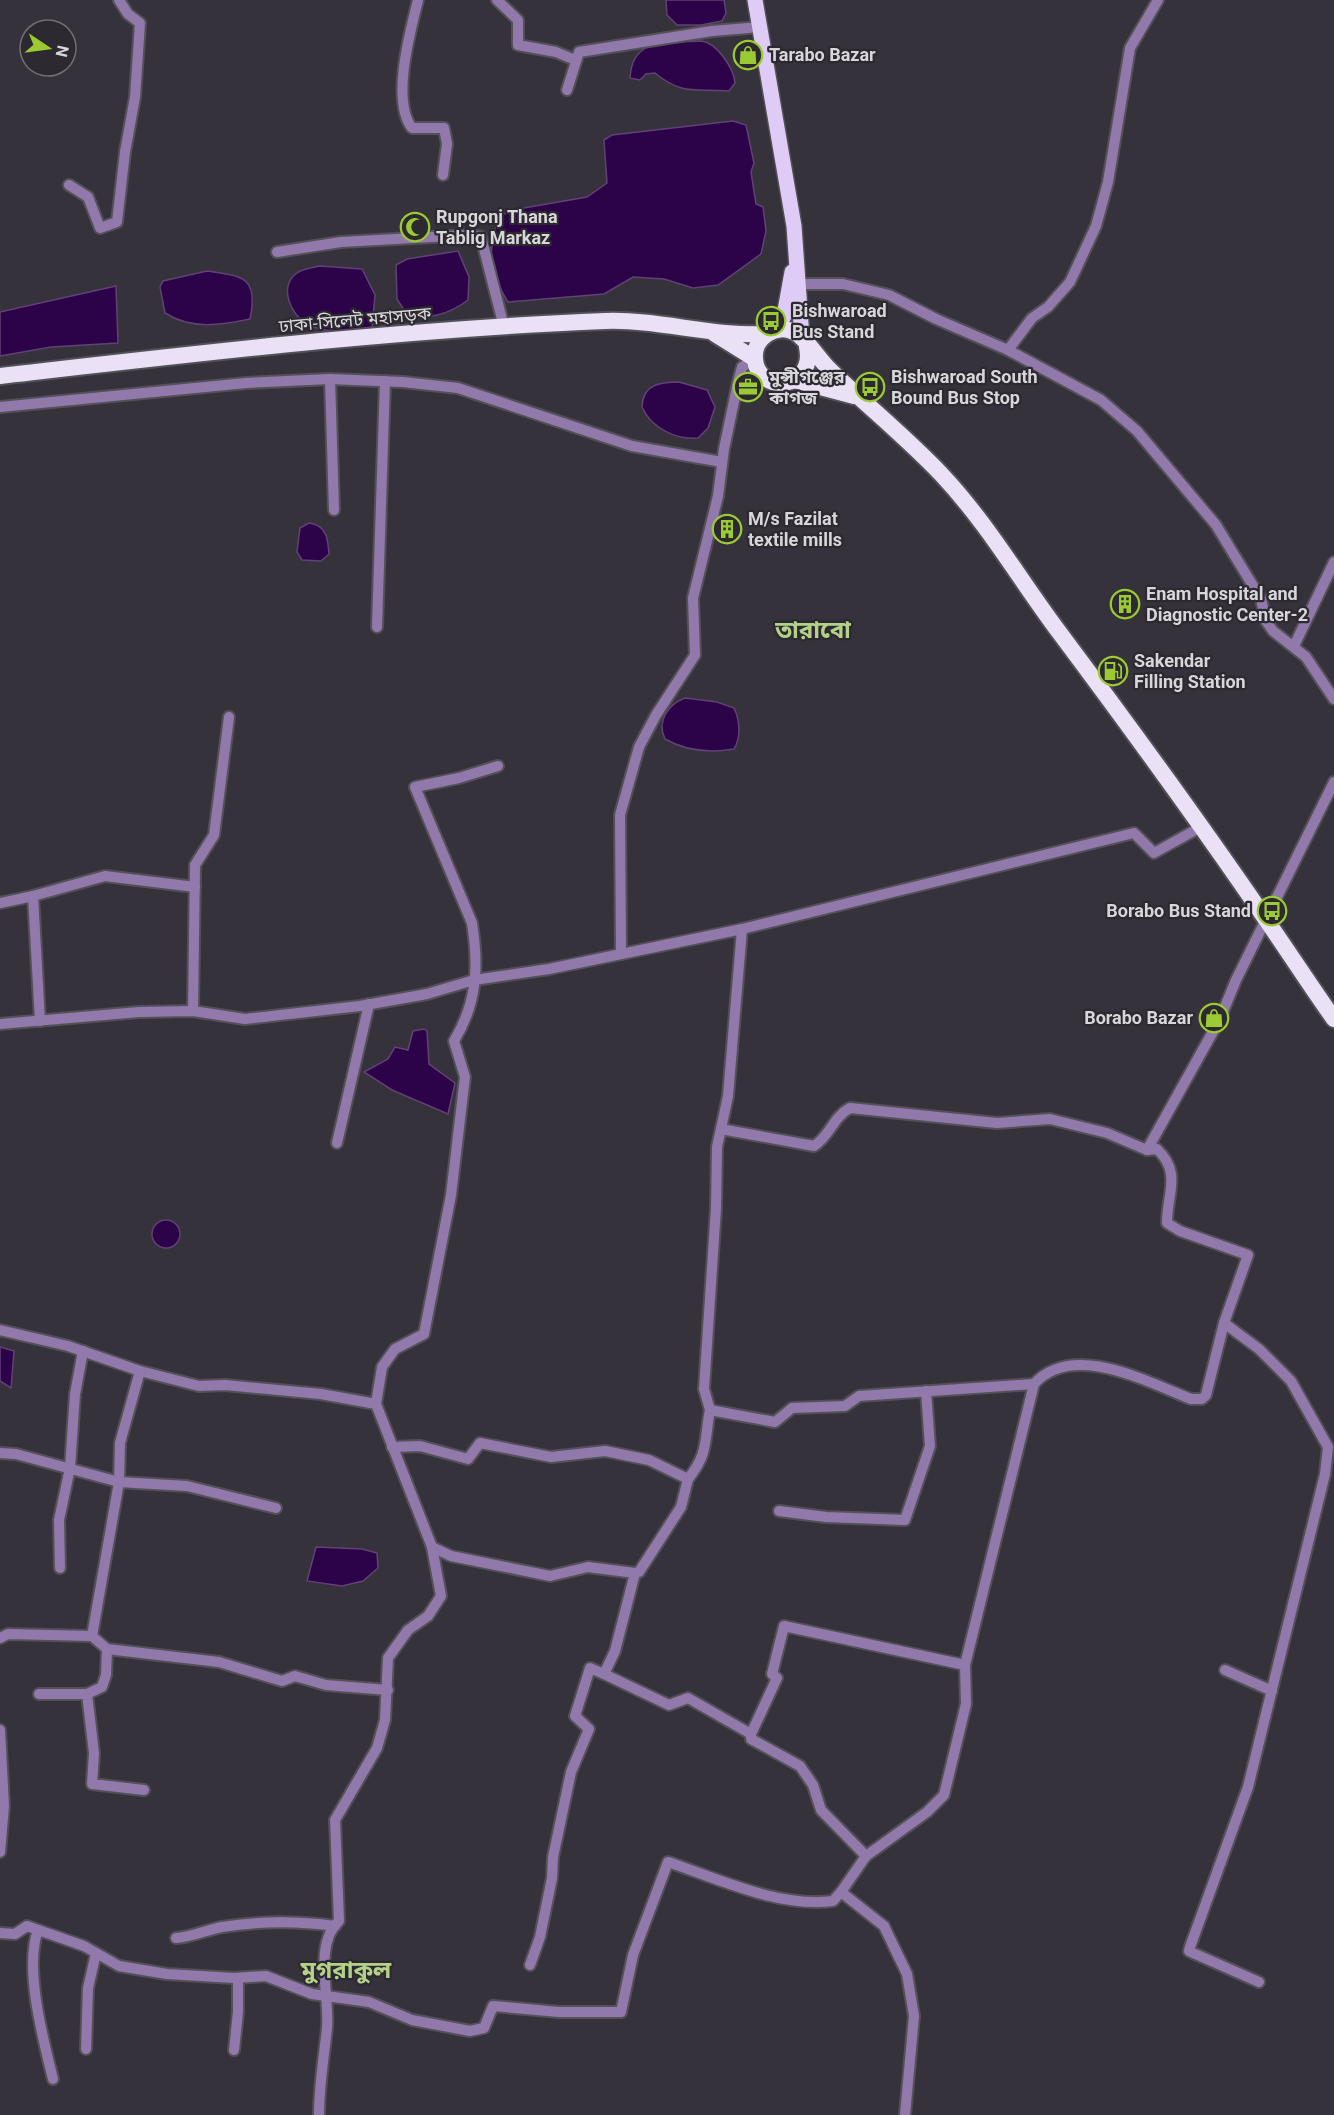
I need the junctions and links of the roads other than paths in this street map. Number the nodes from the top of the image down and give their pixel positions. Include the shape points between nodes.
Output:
1 (120, 0) edge
2 (418, 0) edge
3 (497, 0) edge
4 (755, 0) edge
5 (1158, 0) edge
6 (760, 27) junction
7 (575, 60) junction
8 (567, 90) dead end
9 (443, 175) dead end
10 (69, 185) dead end
11 (277, 252) dead end
12 (795, 284) junction
13 (504, 327) junction
14 (771, 332) junction
15 (714, 333) junction
16 (805, 342) junction
17 (1008, 350) junction
18 (755, 359) junction
19 (0, 376) edge
20 (330, 379) junction
21 (794, 380) junction
22 (385, 381) junction
23 (861, 398) junction
24 (0, 407) edge
25 (722, 462) junction
26 (334, 510) dead end
27 (1334, 562) edge
28 (377, 627) dead end
29 (1294, 646) junction
30 (1334, 699) edge
31 (229, 717) dead end
32 (498, 766) dead end
33 (1334, 782) edge
34 (1199, 828) junction
35 (195, 887) junction
36 (33, 896) junction
37 (0, 903) edge
38 (1266, 920) junction
39 (742, 929) junction
40 (621, 954) junction
41 (474, 981) junction
42 (369, 1004) junction
43 (193, 1011) junction
44 (1334, 1019) edge
45 (39, 1021) junction
46 (0, 1024) edge
47 (721, 1129) junction
48 (337, 1143) dead end
49 (1147, 1150) junction
50 (1224, 1323) junction
51 (0, 1330) edge
52 (83, 1351) junction
53 (140, 1371) junction
54 (1034, 1384) junction
55 (926, 1390) junction
56 (376, 1404) junction
57 (710, 1410) junction
58 (392, 1447) junction
59 (0, 1453) edge
60 (70, 1468) junction
61 (1329, 1476) edge
62 (688, 1479) junction
63 (118, 1482) junction
64 (276, 1508) dead end
65 (779, 1511) dead end
66 (432, 1547) junction
67 (60, 1568) dead end
68 (635, 1573) junction
69 (92, 1636) junction
70 (0, 1638) edge
71 (107, 1649) junction
72 (965, 1665) junction
73 (1225, 1670) dead end
74 (604, 1674) junction
75 (388, 1690) junction
76 (1272, 1691) junction
77 (39, 1694) dead end
78 (87, 1694) junction
79 (0, 1730) edge
80 (751, 1734) junction
81 (144, 1790) dead end
82 (2, 1802) edge
83 (0, 1852) edge
84 (866, 1856) junction
85 (841, 1892) junction
86 (335, 1926) junction
87 (38, 1930) junction
88 (0, 1933) edge
89 (176, 1938) dead end
90 (96, 1953) junction
91 (530, 1965) dead end
92 (238, 1977) junction
93 (1259, 1982) dead end
94 (326, 1996) junction
95 (86, 2049) dead end
96 (234, 2050) dead end
97 (53, 2079) dead end
98 (319, 2115) edge
99 (905, 2115) edge

1 - 10 street via 128,14 140,23 135,98 117,222 100,228 87,197
2 - 9 street via 404,58 405,118 412,128 444,128 447,144
3 - 7 street via 518,20 518,45
4 - 6 main road
5 - 17 street via 1130,48 1108,182 1096,226 1070,282 1048,307 1032,318
6 - 7 street via 579,52
6 - 12 main road via 794,226
7 - 8 street
11 - 13 street via 341,242 481,237
12 - 14 main road via 784,316
12 - 16 main road
12 - 17 street via 843,284 889,295
13 - 15 highway, ঢাকা-সিলেট মহাসড়ক via 621,320
13 - 19 highway, ঢাকা-সিলেট মহাসড়ক via 315,342
14 - 15 highway, ঢাকা-সিলেট মহাসড়ক
14 - 16 highway via 795,332
14 - 18 highway via 758,345
15 - 18 highway, ঢাকা-সিলেট মহাসড়ক
16 - 21 highway via 808,365
16 - 23 highway
17 - 29 street via 1101,400 1124,417 1216,525 1261,599 1266,621
18 - 21 highway via 762,375 770,381 779,384
18 - 25 street via 742,367
20 - 22 street
20 - 24 street via 246,383
20 - 26 street
21 - 23 highway
22 - 25 street via 458,388 632,446
22 - 28 street
23 - 34 highway via 910,441 965,501
25 - 40 street via 718,496 693,598 695,655 639,747 620,815
27 - 29 street
29 - 30 street
31 - 35 street via 214,835 195,865
32 - 41 street via 416,787 472,923
33 - 38 street
34 - 38 highway
34 - 39 street via 1154,853 1134,833
35 - 36 street via 105,876
35 - 43 street
36 - 37 street
36 - 45 street
38 - 44 highway
38 - 49 street via 1220,1019
39 - 40 street
39 - 47 street via 728,1096
40 - 41 street
41 - 42 street
41 - 56 street via 472,1004 454,1041 465,1077 451,1195 424,1334 395,1350 382,1367
42 - 43 street via 245,1019
42 - 48 street
43 - 45 street
45 - 46 street
47 - 49 street via 814,1146 824,1140 839,1114 850,1108 997,1123 1050,1119 1107,1133
47 - 57 street via 704,1389
49 - 50 street via 1157,1149 1168,1160 1173,1177 1167,1223 1248,1255
50 - 54 street via 1202,1399 1191,1399 1112,1368 1059,1366 1044,1373
50 - 61 street via 1259,1348 1291,1381 1328,1447
51 - 52 street
52 - 53 street
52 - 60 street via 75,1394
53 - 56 street via 199,1386 321,1394
53 - 63 street via 120,1443
54 - 55 street
54 - 72 street
55 - 57 street via 859,1395 845,1406 792,1408 776,1422
55 - 65 street via 930,1446 905,1520
56 - 58 street
57 - 62 street via 705,1452
58 - 62 street via 420,1446 468,1459 480,1443 550,1457 605,1451 649,1460
58 - 66 street
59 - 60 street
60 - 63 street
60 - 67 street via 59,1520
61 - 76 street
62 - 68 street via 681,1506
63 - 64 street via 187,1486
63 - 69 street
66 - 68 street via 451,1556 550,1576 588,1567
66 - 75 street via 441,1596 428,1616 408,1630 388,1658
68 - 74 street via 615,1651
69 - 70 street via 8,1634
69 - 71 street
71 - 75 street via 219,1662 282,1681 295,1676 327,1685
71 - 78 street via 102,1687
72 - 80 street via 784,1626 772,1674 777,1678
72 - 84 street via 966,1704 944,1795
73 - 76 street
74 - 80 street via 669,1705 688,1698
74 - 91 street via 590,1668 575,1716 589,1729 571,1773 540,1937
75 - 86 street via 377,1748 335,1820 339,1922
76 - 93 street via 1248,1787 1189,1951
77 - 78 street
78 - 81 street via 94,1753 92,1784
79 - 82 street
80 - 84 street via 751,1739 800,1766 813,1785 821,1810
82 - 83 street
84 - 85 street
85 - 94 street via 833,1901 812,1904 766,1894 668,1862 633,1955 621,2012 493,2006 484,2028 470,2031 412,2020 369,2002
85 - 99 street via 885,1926 907,1974 914,2016
86 - 89 street via 300,1921 249,1922
86 - 94 street via 331,1928 325,1960
87 - 88 street via 27,1926 15,1934
87 - 90 street
87 - 97 street via 32,1968
90 - 92 street via 119,1966 167,1974
90 - 95 street via 88,1988
92 - 94 street via 266,1977 312,1995
92 - 96 street
94 - 98 street

